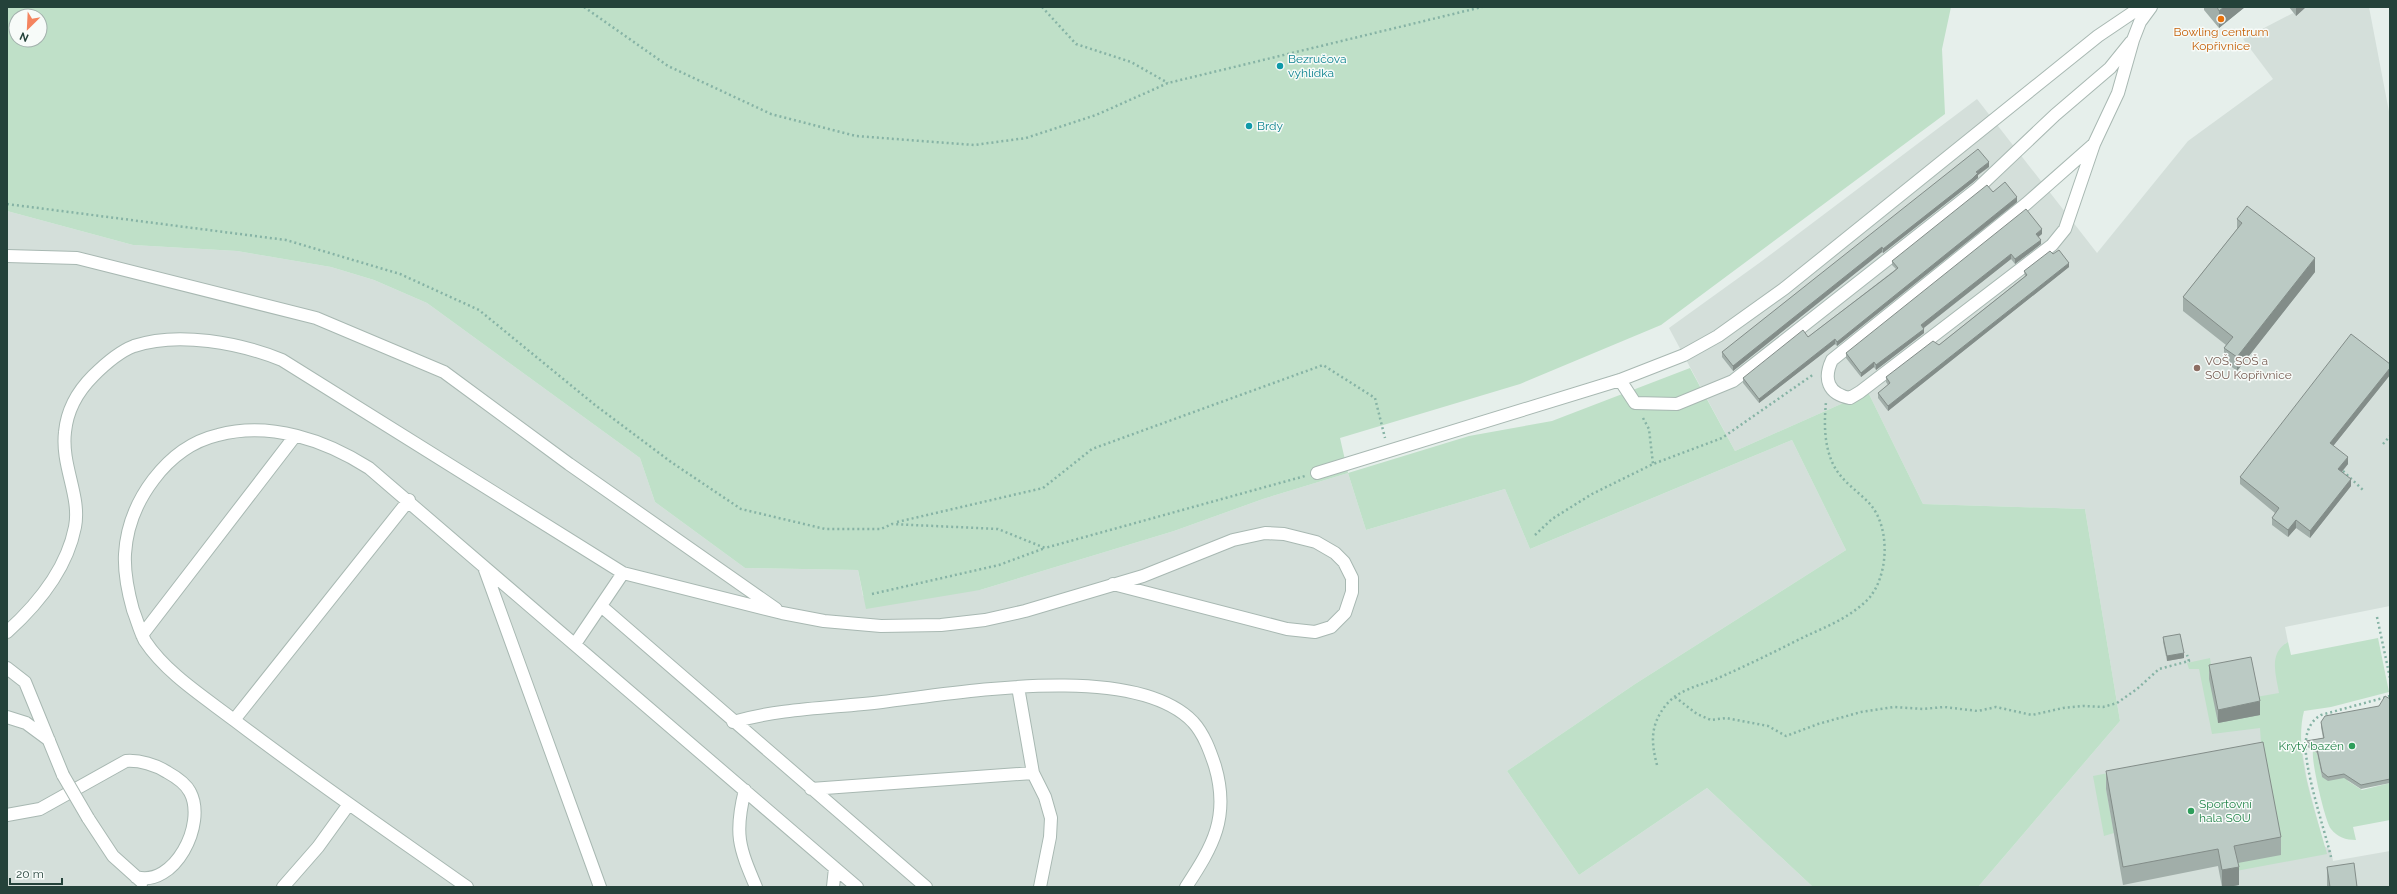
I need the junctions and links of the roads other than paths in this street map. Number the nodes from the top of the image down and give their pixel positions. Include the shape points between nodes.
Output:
1 (2141, 7) edge
2 (2151, 7) edge
3 (2133, 40) junction
4 (2094, 144) junction
5 (7, 256) edge
6 (1620, 380) junction
7 (295, 436) junction
8 (1317, 473) road end
9 (409, 500) junction
10 (483, 565) junction
11 (623, 573) junction
12 (1113, 584) junction
13 (601, 606) junction
14 (782, 613) junction
15 (7, 632) edge
16 (142, 635) junction
17 (575, 644) junction
18 (7, 668) edge
19 (1018, 687) junction
20 (7, 716) edge
21 (234, 720) junction
22 (733, 722) junction
23 (50, 741) junction
24 (1033, 774) junction
25 (811, 789) junction
26 (745, 790) junction
27 (349, 804) junction
28 (7, 815) edge
29 (835, 868) junction
30 (136, 877) junction
31 (149, 887) edge
32 (283, 887) edge
33 (467, 887) edge
34 (600, 887) edge
35 (756, 887) edge
36 (833, 887) edge
37 (857, 887) edge
38 (926, 887) edge
39 (1040, 887) edge
40 (1186, 887) edge

1 - 6 lane via 2098,36 1822,259 1731,327 1684,355
2 - 3 lane via 2140,22
3 - 4 lane via 2118,93
3 - 6 lane via 2110,68 2055,115 1977,189 1733,381 1677,404 1635,403
4 - 4 lane via 2065,229 2052,245 1860,392 1850,398 1834,393 1827,384 1827,371 1832,360 2026,204
5 - 14 lane via 77,258 316,318 444,372 569,464
6 - 8 lane
7 - 9 lane via 323,444 354,459 378,474
7 - 16 lane
7 - 16 lane via 257,430 216,435 199,441 177,455 157,476 133,519 125,554 127,584
9 - 10 lane
9 - 21 lane
10 - 17 lane
10 - 34 lane
11 - 13 lane
11 - 14 lane
11 - 15 lane via 282,360 254,349 225,344 159,342 134,346 116,357 89,380 72,407 65,431 64,455 76,504 75,528 62,560 45,591 24,617
12 - 12 lane via 1143,576 1233,540 1272,533 1308,539 1336,553 1352,578 1352,592 1349,606 1341,618 1331,627 1315,632 1287,629
12 - 14 lane via 1025,611 985,620 941,625 857,625
13 - 17 lane
13 - 22 lane
16 - 21 lane via 168,666
17 - 26 lane
18 - 23 lane via 25,682
19 - 22 lane via 986,688 756,715
19 - 24 lane
19 - 40 lane via 1070,685 1124,692 1171,706 1194,723 1207,744 1217,773 1221,814 1212,844
20 - 23 lane via 26,723
21 - 27 lane
22 - 25 lane
23 - 30 lane, bridge via 63,775 88,818 113,856
24 - 25 lane
24 - 39 lane via 1048,806 1051,828
25 - 38 lane
26 - 29 lane
26 - 35 lane via 739,818 739,844
27 - 32 lane via 318,847
27 - 33 lane
28 - 30 lane via 40,809 126,761 141,762 164,770 183,783 190,793 194,818 192,831 183,852 168,868 153,879
29 - 36 lane
29 - 37 lane
30 - 31 lane

